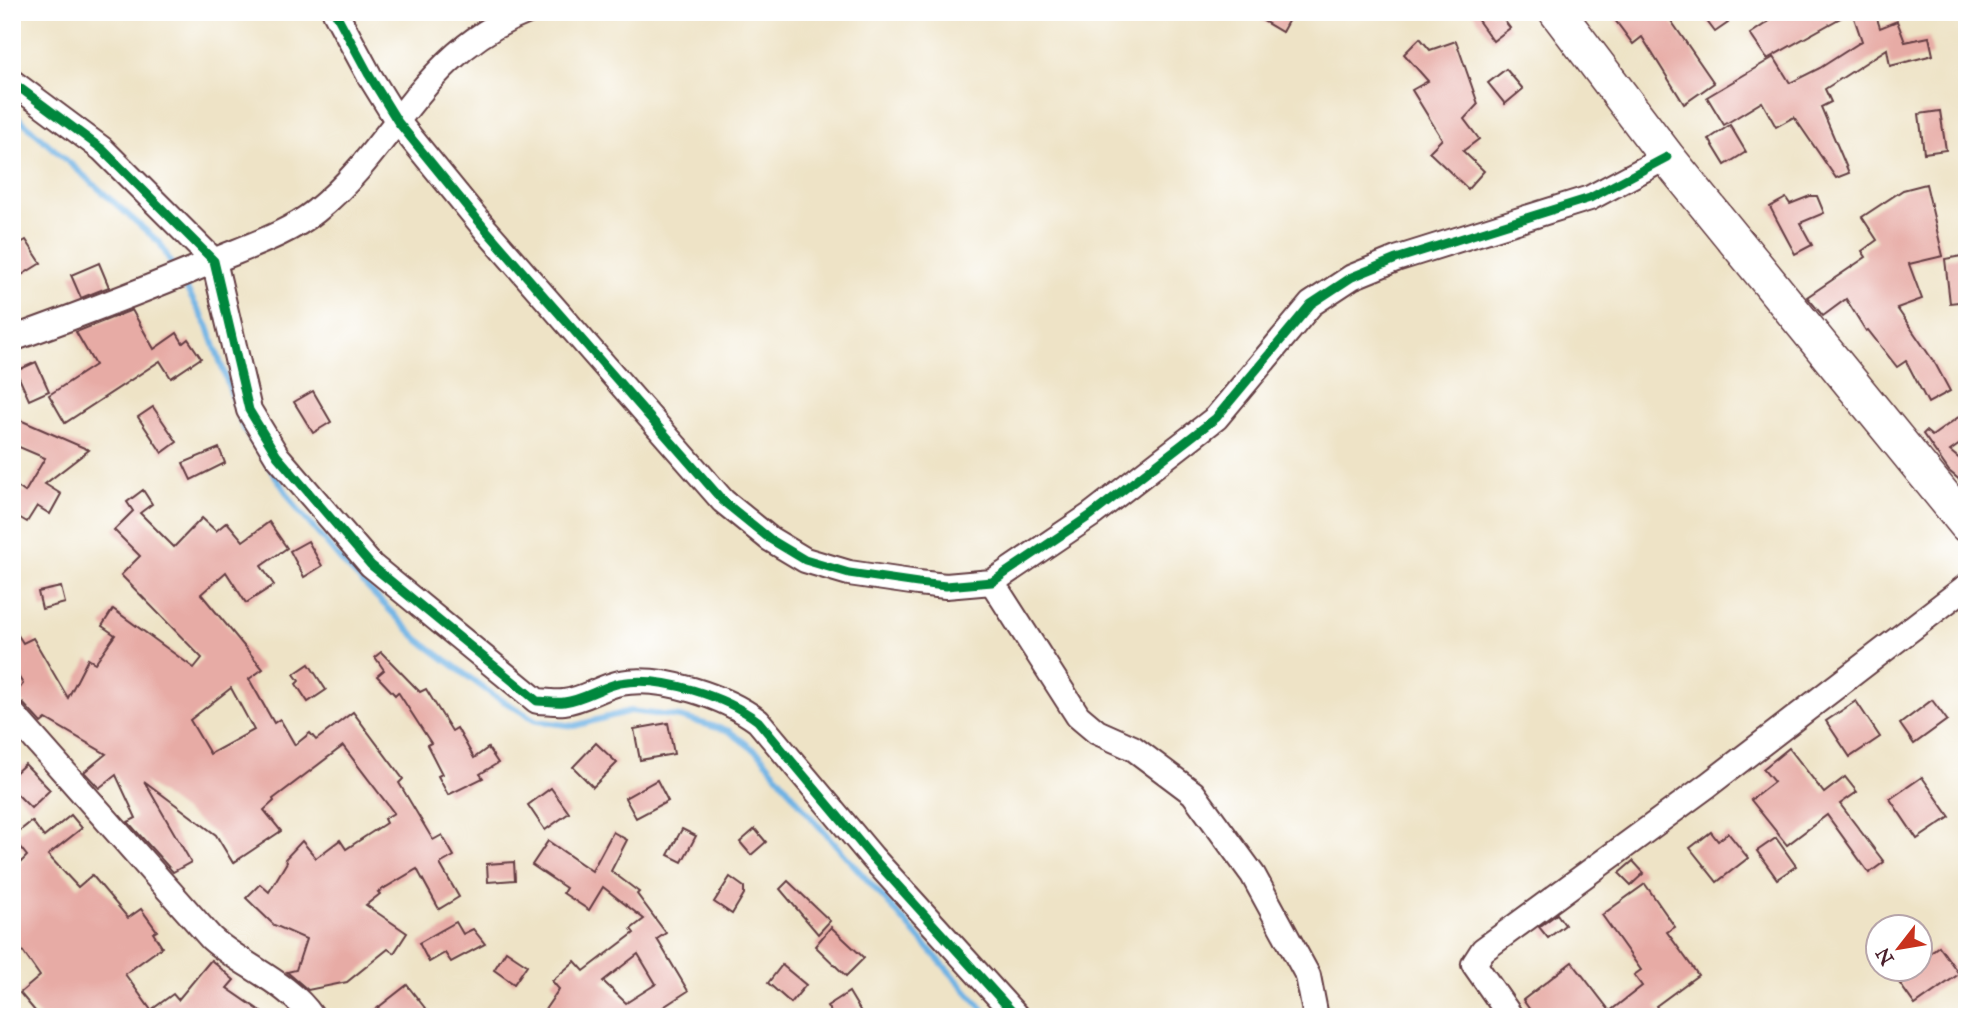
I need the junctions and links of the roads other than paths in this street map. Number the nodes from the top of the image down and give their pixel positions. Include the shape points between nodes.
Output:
1 (335, 12) edge
2 (526, 12) edge
3 (1557, 12) edge
4 (12, 82) edge
5 (398, 122) junction
6 (1667, 157) junction
7 (214, 261) junction
8 (12, 339) edge
9 (1967, 525) edge
10 (992, 582) junction
11 (1967, 586) edge
12 (12, 713) edge
13 (312, 1017) edge
14 (1017, 1017) edge
15 (1316, 1017) edge
16 (1511, 1017) edge

1 - 5 street
2 - 5 street via 484,33 448,60 419,90
3 - 6 main road
4 - 7 street via 102,149
5 - 7 street via 354,175 315,212
5 - 10 street via 689,462 723,500 770,539 805,560 849,573 946,586
6 - 9 main road
6 - 10 street via 1590,198 1396,258 1352,277 1311,304 1216,418 1091,515
7 - 8 street
7 - 14 street via 249,410 277,456 371,565 537,701 566,702 635,682 696,690 737,705 758,721 872,857
10 - 15 street via 1078,716 1097,733 1133,748 1193,793 1254,875 1308,976
11 - 16 street via 1483,950 1474,964
12 - 13 street via 211,938 228,954 290,992

